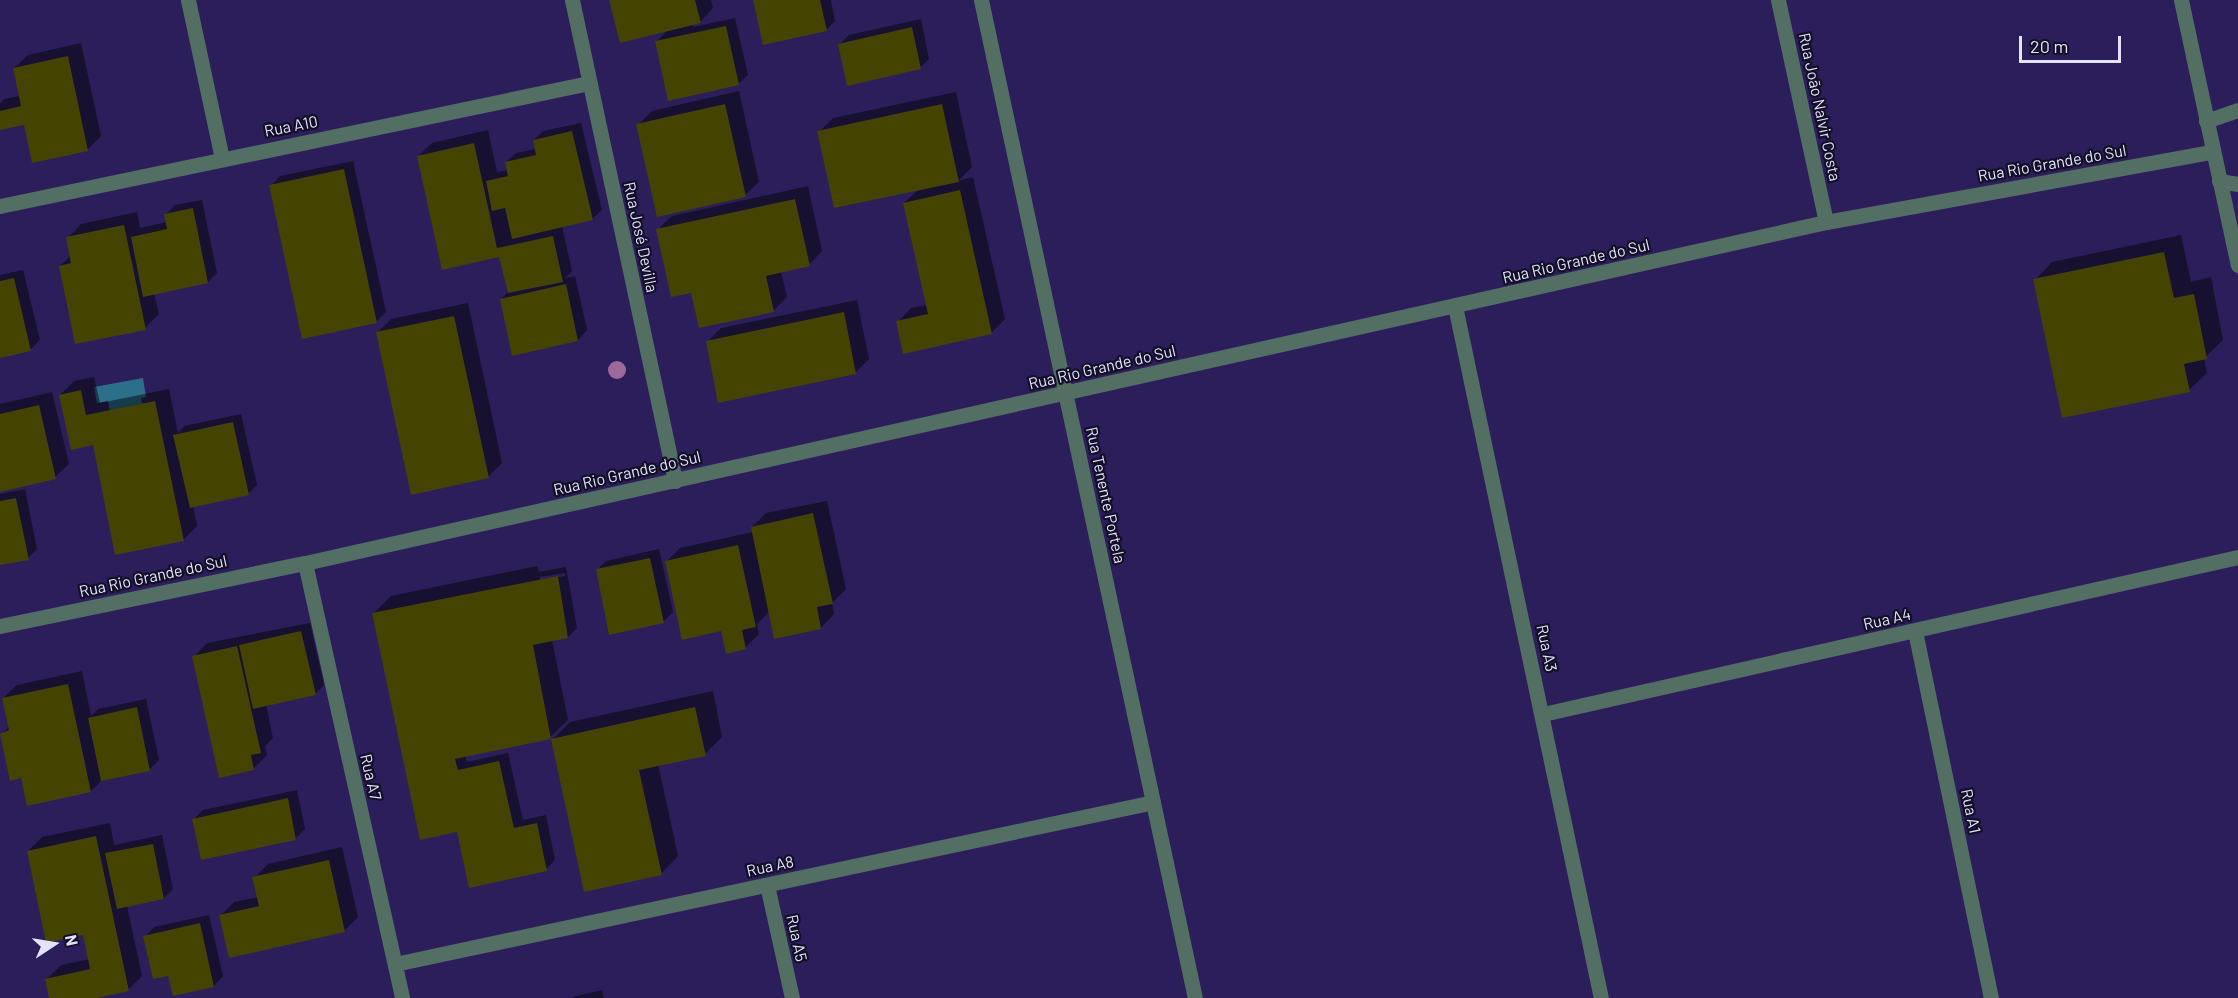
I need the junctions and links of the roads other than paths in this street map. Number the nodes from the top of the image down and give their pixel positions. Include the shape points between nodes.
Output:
1 (188, 0) edge
2 (572, 0) edge
3 (981, 0) edge
4 (1779, 0) edge
5 (2181, 0) edge
6 (590, 83) junction
7 (2238, 110) edge
8 (2206, 121) junction
9 (2213, 152) junction
10 (222, 158) junction
11 (2219, 181) junction
12 (2238, 184) edge
13 (0, 206) edge
14 (1826, 222) junction
15 (2238, 265) edge
16 (1455, 306) junction
17 (1066, 394) junction
18 (675, 481) junction
19 (2238, 557) edge
20 (305, 563) junction
21 (0, 626) edge
22 (1915, 631) junction
23 (1543, 714) junction
24 (1153, 802) junction
25 (767, 885) junction
26 (395, 964) junction
27 (402, 998) edge
28 (792, 998) edge
29 (1196, 998) edge
30 (1601, 998) edge
31 (1991, 998) edge

1 - 10 street
2 - 6 street, Rua José Devilla
3 - 17 street, Rua Tenente Portela
4 - 14 street, Rua João Nalvir Costa
5 - 8 street
6 - 10 street, Rua A10
6 - 18 street, Rua José Devilla
7 - 8 street
8 - 9 street
9 - 11 street
9 - 14 street, Rua Rio Grande do Sul
10 - 13 street, Rua A10
11 - 12 street
11 - 15 street
14 - 16 street, Rua Rio Grande do Sul
16 - 17 street, Rua Rio Grande do Sul
16 - 23 street, Rua A3
17 - 18 street, Rua Rio Grande do Sul
17 - 24 street, Rua Tenente Portela
18 - 20 street, Rua Rio Grande do Sul
19 - 22 street, Rua A4
20 - 21 street, Rua Rio Grande do Sul
20 - 26 street, Rua A7
22 - 23 street, Rua A4
22 - 31 street, Rua A1
23 - 30 street, Rua A3
24 - 25 street, Rua A8
24 - 29 street, Rua Tenente Portela
25 - 26 street, Rua A8
25 - 28 street, Rua A5
26 - 27 street, Rua A7

